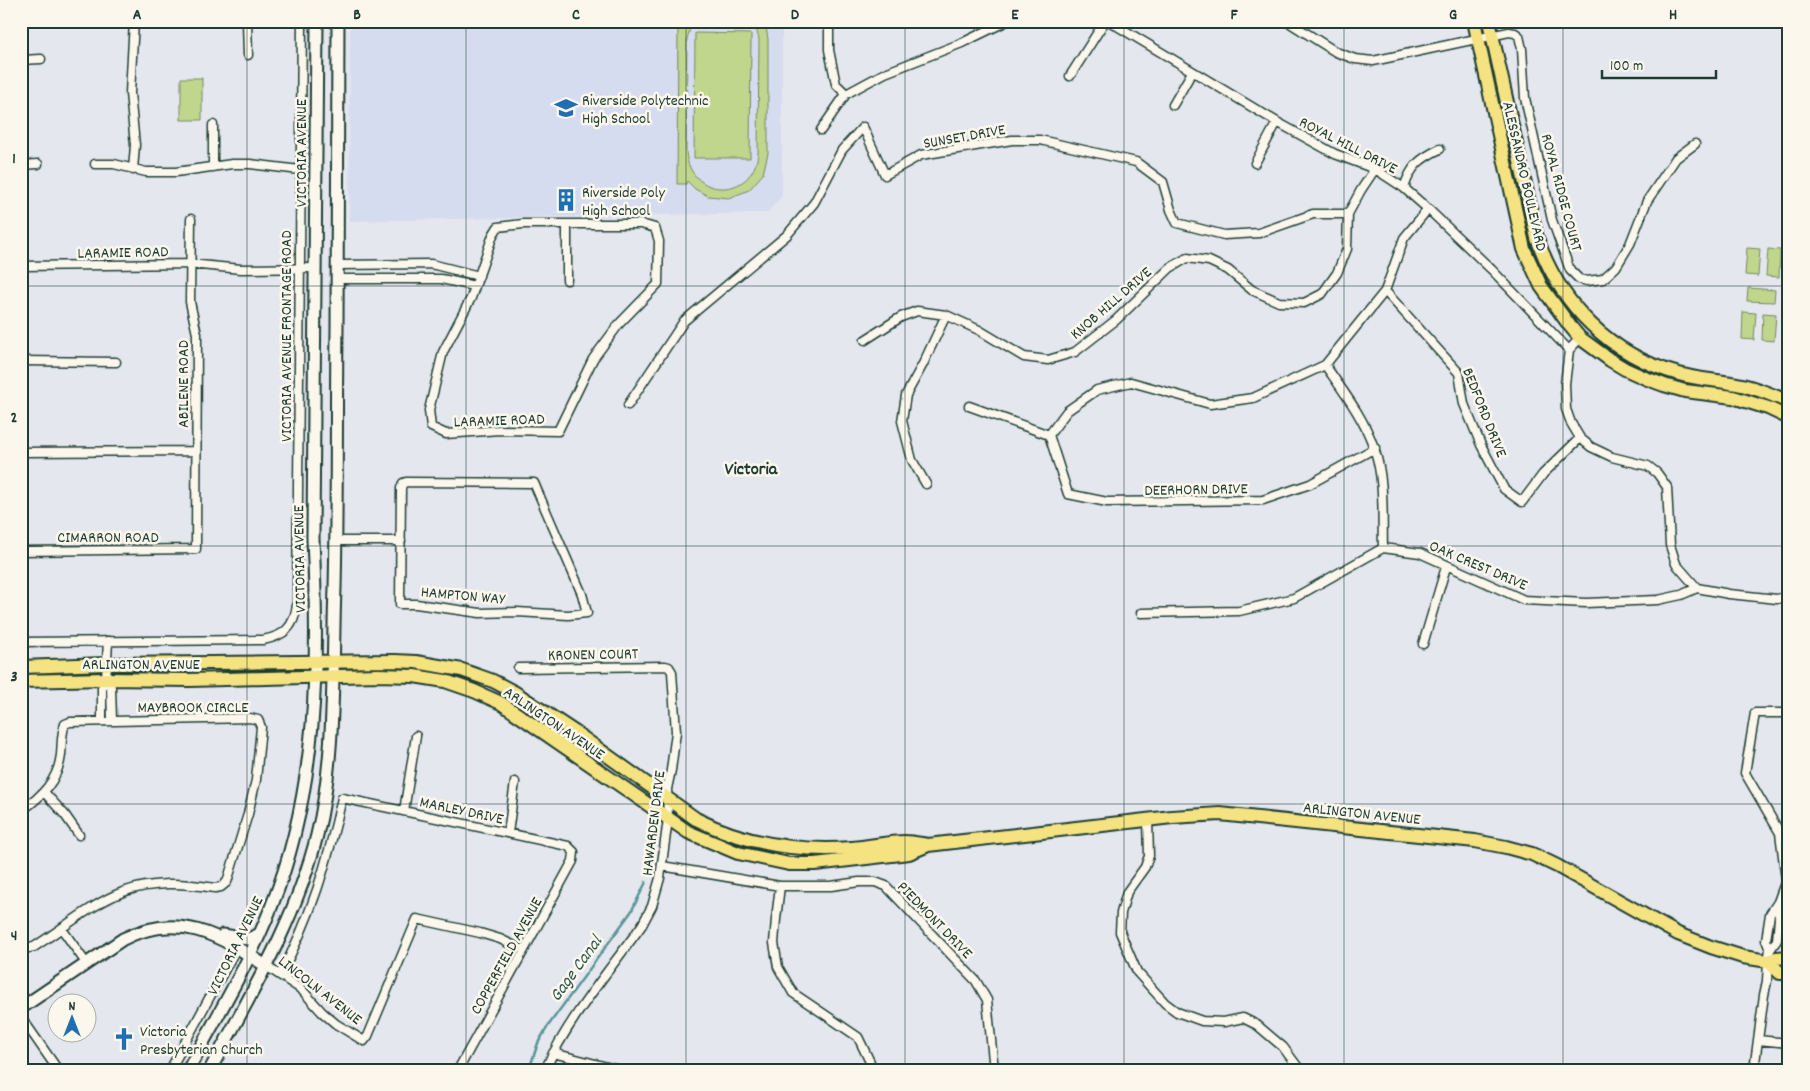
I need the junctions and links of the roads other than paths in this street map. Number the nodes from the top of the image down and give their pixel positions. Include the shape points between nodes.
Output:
1 (134, 21) edge
2 (247, 21) edge
3 (302, 21) edge
4 (317, 21) edge
5 (338, 21) edge
6 (830, 21) edge
7 (1007, 21) edge
8 (1105, 21) edge
9 (1109, 21) edge
10 (1287, 21) edge
11 (1474, 21) edge
12 (1490, 21) edge
13 (1493, 36) junction
14 (1478, 39) junction
15 (248, 55) dead end
16 (41, 59) dead end
17 (21, 60) edge
18 (1192, 72) junction
19 (1070, 76) dead end
20 (846, 94) junction
21 (1172, 105) dead end
22 (1277, 122) junction
23 (213, 125) dead end
24 (821, 130) dead end
25 (1695, 144) dead end
26 (1440, 149) dead end
27 (1254, 163) dead end
28 (38, 164) dead end
29 (96, 164) dead end
30 (21, 165) edge
31 (213, 167) junction
32 (133, 170) junction
33 (300, 170) junction
34 (1375, 170) junction
35 (1404, 188) junction
36 (1428, 209) junction
37 (1348, 214) junction
38 (191, 219) dead end
39 (567, 224) junction
40 (190, 264) junction
41 (337, 265) junction
42 (21, 266) edge
43 (299, 268) junction
44 (315, 268) junction
45 (1549, 269) junction
46 (479, 276) junction
47 (337, 279) junction
48 (568, 280) dead end
49 (475, 286) junction
50 (1385, 291) junction
51 (946, 315) junction
52 (1580, 338) junction
53 (865, 340) dead end
54 (1569, 350) junction
55 (1633, 356) junction
56 (21, 361) edge
57 (116, 362) dead end
58 (1325, 365) junction
59 (1789, 402) edge
60 (628, 404) dead end
61 (969, 406) dead end
62 (1768, 408) junction
63 (1789, 413) edge
64 (1789, 418) edge
65 (1049, 434) junction
66 (1580, 438) junction
67 (1375, 448) junction
68 (196, 451) junction
69 (21, 452) edge
70 (926, 484) dead end
71 (336, 540) junction
72 (401, 540) junction
73 (1383, 548) junction
74 (196, 549) joint
75 (21, 551) edge
76 (1446, 566) junction
77 (1697, 588) junction
78 (1789, 596) edge
79 (1141, 613) dead end
80 (108, 641) junction
81 (21, 642) edge
82 (1423, 644) dead end
83 (314, 662) junction
84 (332, 662) junction
85 (106, 664) junction
86 (21, 667) edge
87 (669, 667) joint
88 (518, 668) dead end
89 (314, 676) junction
90 (332, 676) junction
91 (106, 679) junction
92 (21, 681) edge
93 (1789, 713) edge
94 (102, 720) junction
95 (112, 720) junction
96 (416, 736) dead end
97 (515, 782) dead end
98 (44, 792) junction
99 (666, 799) junction
100 (21, 811) edge
101 (404, 811) junction
102 (668, 819) junction
103 (1148, 820) junction
104 (508, 833) junction
105 (79, 835) dead end
106 (928, 845) junction
107 (574, 852) joint
108 (662, 866) junction
109 (1787, 880) edge
110 (780, 886) junction
111 (62, 929) junction
112 (260, 934) junction
113 (217, 936) junction
114 (21, 942) edge
115 (237, 947) junction
116 (523, 950) junction
117 (249, 955) junction
118 (1769, 956) junction
119 (1789, 957) edge
120 (86, 963) junction
121 (266, 966) junction
122 (1789, 973) edge
123 (280, 975) junction
124 (21, 1008) edge
125 (21, 1017) edge
126 (1758, 1040) junction
127 (1789, 1043) edge
128 (553, 1053) junction
129 (58, 1070) edge
130 (170, 1070) edge
131 (188, 1070) edge
132 (210, 1070) edge
133 (458, 1070) edge
134 (545, 1070) edge
135 (619, 1070) edge
136 (870, 1070) edge
137 (994, 1070) edge
138 (1300, 1070) edge
139 (1754, 1070) edge

1 - 32 street via 130,93 135,145
2 - 15 street
3 - 33 street, VICTORIA AVENUE FRONTAGE ROAD
4 - 44 main road, VICTORIA AVENUE
5 - 41 main road
6 - 20 street via 829,50 836,84
7 - 20 street via 962,43 885,73
8 - 19 street
9 - 18 street, ROYAL HILL DRIVE
10 - 14 street via 1336,52 1355,60 1373,61
11 - 14 main road, ALESSANDRO BOULEVARD
12 - 13 main road, ALESSANDRO BOULEVARD
13 - 14 street
13 - 25 street, ROYAL RIDGE COURT via 1509,32 1519,36 1525,98 1552,220 1570,270 1579,279 1603,279 1616,266 1630,244 1647,201 1676,158
13 - 45 main road, ALESSANDRO BOULEVARD via 1536,238
14 - 52 main road, ALESSANDRO BOULEVARD via 1524,249 1541,286
16 - 17 street
18 - 21 street
18 - 22 street, ROYAL HILL DRIVE
20 - 24 street
22 - 27 street
22 - 34 street, ROYAL HILL DRIVE via 1335,154
23 - 31 street
26 - 35 street via 1414,165
28 - 30 street
29 - 32 street via 114,164
31 - 32 street via 176,172
31 - 33 street via 250,164
33 - 43 street, VICTORIA AVENUE FRONTAGE ROAD
34 - 35 street, ROYAL HILL DRIVE
34 - 37 street
35 - 36 street, ROYAL HILL DRIVE
36 - 50 street via 1404,238
36 - 54 street, ROYAL HILL DRIVE
37 - 51 street, KNOB HILL DRIVE via 1348,249 1337,272 1322,294 1304,303 1279,302 1252,290 1228,270 1209,261 1187,258 1170,268 1116,320 1075,352 1048,360 1024,357
37 - 60 street, SUNSET DRIVE via 1313,214 1259,233 1224,235 1198,229 1177,223 1163,182 1136,162 1040,140 1012,140 921,155 885,175 863,127 842,150 814,203 787,235 684,321
38 - 40 street, ABILENE ROAD
39 - 46 street, LARAMIE ROAD via 498,227
39 - 48 street
39 - 49 street, LARAMIE ROAD via 641,224 655,228 659,241 658,284 619,324 593,359 558,431 499,430 446,434 431,427 429,410 443,352
40 - 42 street, LARAMIE ROAD
40 - 43 street, LARAMIE ROAD via 241,269
40 - 68 street, ABILENE ROAD via 190,302 197,334
41 - 46 street via 431,264
41 - 47 main road
43 - 44 street, LARAMIE ROAD
43 - 80 street, VICTORIA AVENUE FRONTAGE ROAD via 297,605 294,620 277,637 262,640
44 - 83 main road, VICTORIA AVENUE
45 - 52 main road via 1550,282 1574,318
45 - 55 main road, ALESSANDRO BOULEVARD via 1572,306 1608,339
46 - 49 street, LARAMIE ROAD
47 - 49 street via 440,279
47 - 71 main road
50 - 58 street
50 - 66 street, BEDFORD DRIVE via 1459,373 1464,404 1504,489 1522,502 1543,474
51 - 53 street via 917,311 901,317
51 - 70 street via 906,395 902,421 912,460
52 - 54 street
52 - 55 main road via 1593,338 1611,349
52 - 62 main road, ALESSANDRO BOULEVARD via 1625,369 1664,385 1733,397
54 - 66 street via 1564,394 1571,423
55 - 59 main road, ALESSANDRO BOULEVARD via 1661,369 1733,383
56 - 57 street
58 - 65 street via 1253,398 1210,404 1130,382 1097,390 1067,411
58 - 67 street via 1357,411
61 - 65 street
62 - 63 main road
62 - 64 main road, ALESSANDRO BOULEVARD
65 - 67 street, DEERHORN DRIVE via 1068,494 1107,502 1263,500 1310,484
66 - 77 street via 1612,456 1648,466 1668,487 1670,545 1676,564
67 - 73 street via 1381,480
68 - 69 street
68 - 74 street, ABILENE ROAD
71 - 72 street
71 - 84 main road
72 - 72 street, HAMPTON WAY via 400,604 480,613 586,613 582,594 532,482 406,482 401,488
73 - 76 street, OAK CREST DRIVE via 1420,554
73 - 79 street via 1294,598 1238,611
74 - 75 street, CIMARRON ROAD
76 - 77 street, OAK CREST DRIVE via 1524,600 1586,603 1658,600
76 - 82 street
77 - 78 street via 1777,599
80 - 81 street
80 - 85 street
83 - 84 main road, ARLINGTON AVENUE
83 - 85 main road, ARLINGTON AVENUE
83 - 89 main road, VICTORIA AVENUE
84 - 90 main road
84 - 99 main road, ARLINGTON AVENUE via 416,662 462,670 493,681 568,728
85 - 86 main road, ARLINGTON AVENUE
85 - 91 street
87 - 88 street, KRONEN COURT
87 - 99 street, HAWARDEN DRIVE via 676,727
89 - 90 main road, ARLINGTON AVENUE
89 - 91 main road, ARLINGTON AVENUE
89 - 112 main road, VICTORIA AVENUE via 310,749 302,807 285,870
90 - 102 main road, ARLINGTON AVENUE via 414,676 445,680 474,691 501,703
90 - 121 main road via 330,739 318,833 297,899
91 - 92 main road, ARLINGTON AVENUE
91 - 94 street via 102,688
91 - 95 street via 111,687
93 - 109 street via 1755,713 1745,773 1780,833
94 - 95 street
94 - 98 street via 65,724 58,770
95 - 111 street, MAYBROOK CIRCLE via 258,720 261,727 256,780 248,814 226,882 221,887 170,883 148,885 103,902
96 - 101 street
97 - 104 street
98 - 100 street
98 - 105 street
99 - 102 street, HAWARDEN DRIVE
99 - 106 main road, ARLINGTON AVENUE via 718,830 762,844 822,849 905,842
101 - 104 street, MARLEY DRIVE
101 - 123 street, MARLEY DRIVE via 342,798 313,903
102 - 106 main road, ARLINGTON AVENUE via 688,832 738,854 789,864 837,863 909,853
102 - 108 street, HAWARDEN DRIVE
103 - 106 main road, ARLINGTON AVENUE
103 - 118 main road, ARLINGTON AVENUE via 1197,814 1243,816 1506,847 1532,854 1557,866 1690,940 1730,953
103 - 138 street via 1145,866 1127,892 1120,912 1120,932 1137,972 1177,1012 1202,1021 1224,1022 1243,1018 1256,1024 1284,1047
104 - 107 street, MARLEY DRIVE via 568,846
107 - 116 street, COPPERFIELD AVENUE via 574,861
108 - 110 street, PIEDMONT DRIVE
108 - 128 street, HAWARDEN DRIVE via 652,906 642,925
109 - 118 street via 1769,916 1766,940
110 - 136 street via 774,943 778,968 793,993 858,1038 870,1062
110 - 137 street, PIEDMONT DRIVE via 830,886 859,882 886,886 976,981 987,1000
111 - 114 street via 34,947 29,948
111 - 120 street
112 - 113 main road via 248,939 227,934
112 - 117 main road, VICTORIA AVENUE
113 - 115 main road, LINCOLN AVENUE
113 - 120 main road, LINCOLN AVENUE via 184,926 148,929 123,939
115 - 117 main road, LINCOLN AVENUE
115 - 130 street
116 - 123 street, LINCOLN AVENUE via 480,933 417,920 364,1041 336,1024 302,990
116 - 133 street, COPPERFIELD AVENUE
117 - 121 main road, LINCOLN AVENUE
117 - 131 main road, VICTORIA AVENUE
118 - 119 main road, ARLINGTON AVENUE
118 - 122 main road, ARLINGTON AVENUE via 1780,973
118 - 126 street
120 - 124 main road, LINCOLN AVENUE
121 - 123 street, LINCOLN AVENUE
121 - 132 main road
125 - 129 street
126 - 127 street
126 - 139 street
128 - 134 street, HAWARDEN DRIVE
128 - 135 street

